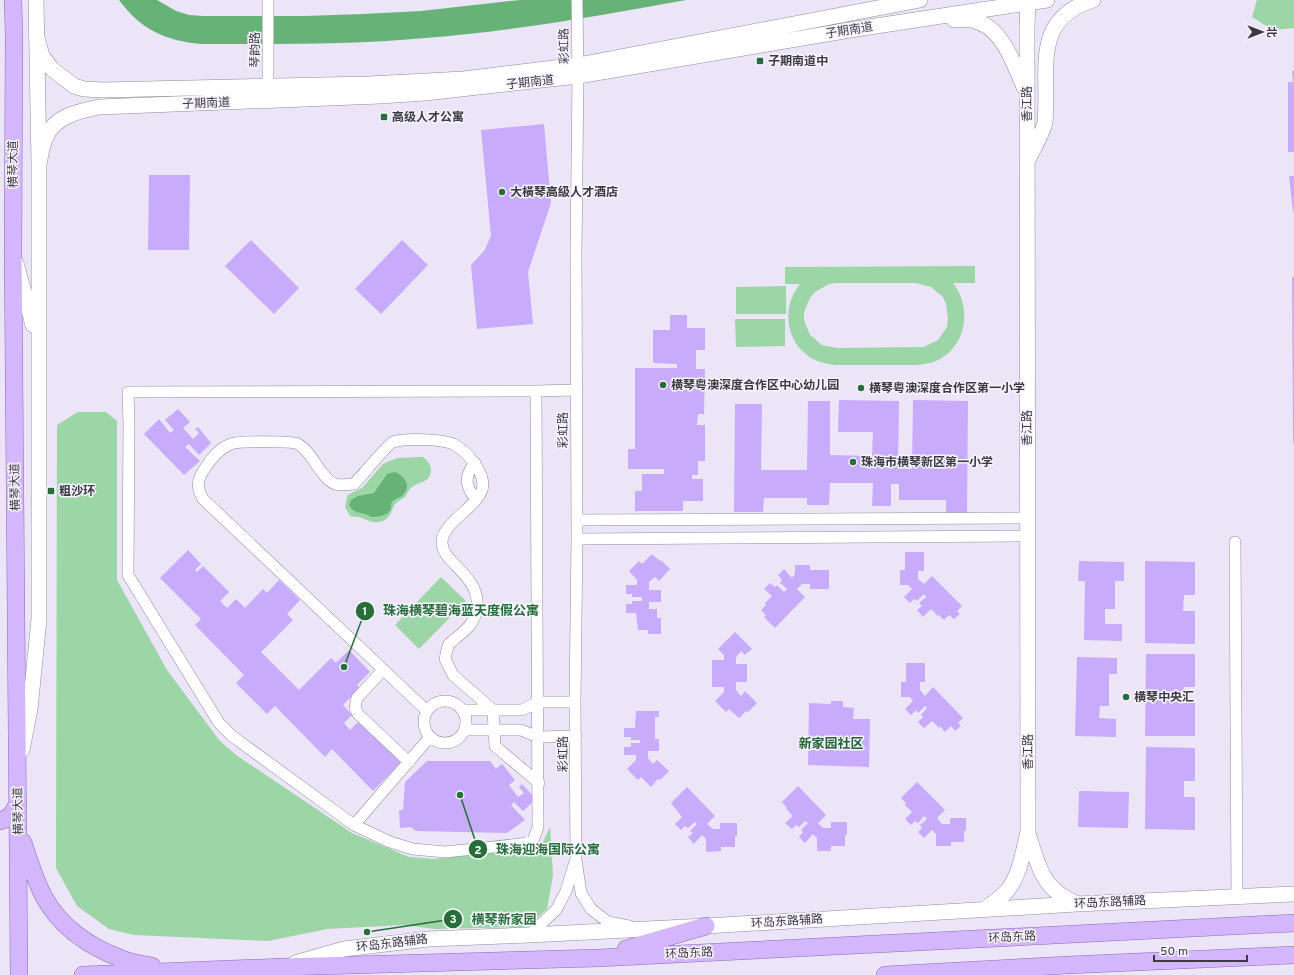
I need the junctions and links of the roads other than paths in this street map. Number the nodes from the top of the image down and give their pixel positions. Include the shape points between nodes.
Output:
1 (14, 0) edge
2 (36, 0) edge
3 (577, 0) edge
4 (920, 0) edge
5 (1047, 0) edge
6 (1093, 0) edge
7 (1028, 1) edge
8 (268, 4) edge
9 (856, 29) junction
10 (36, 34) junction
11 (578, 71) junction
12 (1026, 91) junction
13 (268, 93) junction
14 (1027, 163) junction
15 (39, 164) junction
16 (13, 250) junction
17 (38, 348) junction
18 (576, 390) junction
19 (536, 391) junction
20 (1028, 518) junction
21 (577, 520) junction
22 (1028, 536) junction
23 (577, 539) junction
24 (1235, 542) dead end
25 (383, 670) junction
26 (538, 702) junction
27 (575, 702) junction
28 (462, 710) junction
29 (493, 710) junction
30 (427, 711) junction
31 (465, 730) junction
32 (494, 730) junction
33 (576, 736) junction
34 (430, 737) junction
35 (538, 737) junction
36 (409, 762) junction
37 (17, 773) junction
38 (539, 783) junction
39 (18, 802) junction
40 (0, 822) edge
41 (18, 825) junction
42 (354, 825) junction
43 (1028, 832) junction
44 (576, 860) junction
45 (1294, 894) edge
46 (1237, 897) junction
47 (1077, 904) junction
48 (985, 909) junction
49 (1294, 923) edge
50 (706, 926) junction
51 (640, 928) junction
52 (529, 935) junction
53 (1294, 955) edge
54 (1269, 956) junction
55 (598, 958) junction
56 (1294, 964) edge
57 (283, 967) junction
58 (186, 972) edge
59 (19, 975) edge
60 (83, 975) edge
61 (885, 975) edge

1 - 16 main road, 横琴大道
2 - 10 main road
3 - 11 street, 彩虹路
4 - 11 main road, 子期南道
5 - 7 main road, 子期南道
6 - 14 main road via 1067,12 1052,31 1046,54 1045,124
7 - 9 main road, 子期南道
7 - 12 main road, 香江路
8 - 13 street, 琴韵路
9 - 11 main road, 子期南道
9 - 12 main road via 886,32 971,20 999,36
10 - 13 main road, 子期南道 via 42,56 52,69 74,86 84,89
10 - 15 main road
11 - 13 main road, 子期南道
11 - 18 street, 彩虹路
12 - 14 main road, 香江路
13 - 15 main road, 子期南道 via 99,106 77,112 56,123 46,136
14 - 20 main road, 香江路
15 - 17 main road
16 - 17 main road
16 - 37 main road, 横琴大道
17 - 37 main road via 39,619 30,709
18 - 19 street
18 - 21 street, 彩虹路
19 - 26 street
19 - 42 street via 128,392 128,576 219,723 232,736
20 - 21 street
20 - 22 main road, 香江路
21 - 23 street, 彩虹路
22 - 23 street
22 - 43 main road, 香江路
23 - 27 street, 彩虹路
24 - 46 street
25 - 29 street via 203,499 198,490 200,475 213,455 231,444 297,443 306,450 326,476 343,485 354,484 391,443 406,439 453,444 474,463 481,474 482,489 472,506 444,531 442,543 445,553 472,582 476,612 471,625 449,645 445,659 453,675
25 - 30 street
25 - 36 street via 357,698 355,708 358,714
26 - 27 street
26 - 29 street via 522,710
26 - 35 street
27 - 33 street, 彩虹路
28 - 29 street
28 - 30 street via 444,700 431,705
28 - 31 street via 465,716
29 - 32 street
30 - 34 street via 423,724
31 - 32 street
31 - 34 street via 461,736 449,743 435,741
32 - 35 street via 521,730
32 - 38 street via 495,746
33 - 35 street
33 - 44 street, 彩虹路
34 - 36 street
35 - 38 street
36 - 42 street
37 - 39 main road, 横琴大道
38 - 42 street via 538,826 533,841 528,843 445,852 413,849 390,842
39 - 40 main road via 8,819
39 - 41 main road, 横琴大道
41 - 58 main road via 44,898 68,928 83,940 123,960
41 - 59 main road, 横琴大道
43 - 47 main road via 1038,867 1047,883 1060,896
43 - 48 main road via 1012,883 1000,898
44 - 51 street via 581,893 592,909 608,922
44 - 52 street via 566,891 556,910
45 - 46 main road, 环岛东路辅路
46 - 47 main road, 环岛东路辅路
47 - 48 main road, 环岛东路辅路
48 - 50 main road, 环岛东路辅路
49 - 55 main road, 环岛东路
50 - 51 main road, 环岛东路辅路
50 - 55 main road
51 - 52 main road, 环岛东路辅路
52 - 57 main road, 环岛东路辅路 via 428,939 344,949
53 - 54 main road
54 - 56 main road
54 - 61 main road
55 - 57 main road, 环岛东路
57 - 58 main road, 环岛东路
58 - 60 main road, 环岛东路

